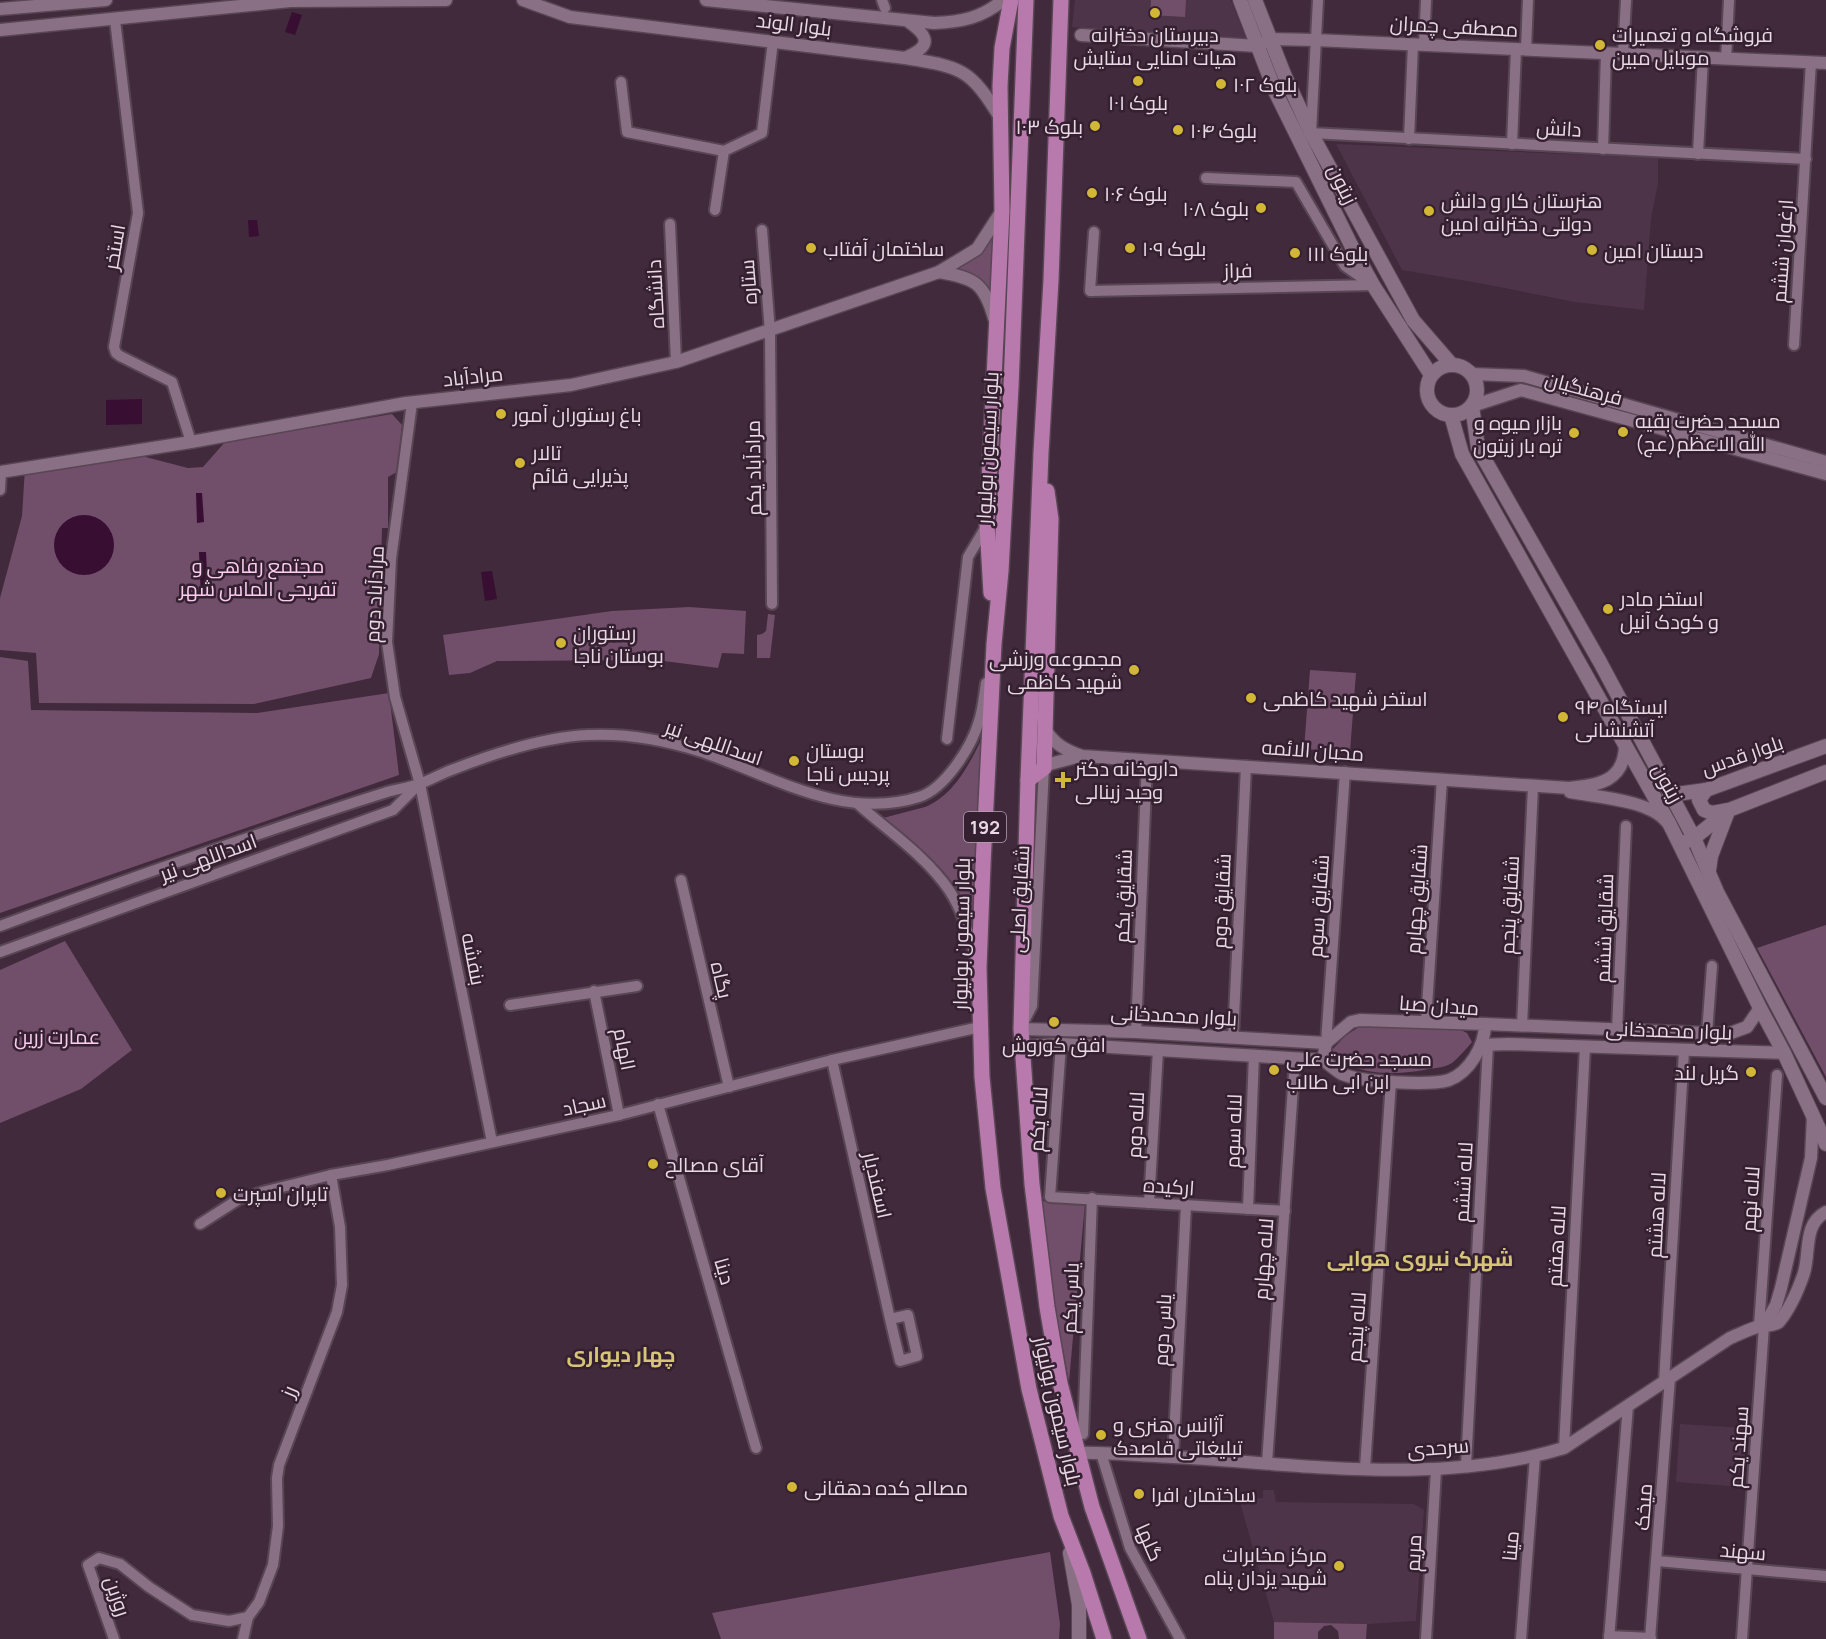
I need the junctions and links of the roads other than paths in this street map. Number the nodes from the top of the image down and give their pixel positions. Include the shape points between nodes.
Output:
1 (106, 0) edge
2 (446, 0) edge
3 (523, 0) edge
4 (706, 0) edge
5 (1003, 0) edge
6 (1011, 0) edge
7 (1026, 0) edge
8 (1061, 0) edge
9 (1240, 0) edge
10 (1255, 0) edge
11 (1318, 0) edge
12 (1426, 0) edge
13 (1528, 0) edge
14 (1626, 0) edge
15 (1729, 0) edge
16 (784, 4) edge
17 (0, 9) edge
18 (115, 20) junction
19 (909, 22) junction
20 (0, 30) edge
21 (1081, 34) dead end
22 (1269, 39) junction
23 (1316, 40) junction
24 (773, 41) junction
25 (1418, 44) junction
26 (1257, 46) junction
27 (1521, 49) junction
28 (1606, 53) junction
29 (1623, 54) junction
30 (905, 57) junction
31 (1703, 57) junction
32 (1726, 58) junction
33 (1810, 62) junction
34 (1826, 63) edge
35 (621, 82) dead end
36 (1002, 120) junction
37 (1311, 133) junction
38 (1409, 139) junction
39 (1512, 144) junction
40 (1603, 149) junction
41 (724, 151) junction
42 (1698, 154) junction
43 (1806, 159) junction
44 (1206, 178) dead end
45 (715, 210) dead end
46 (1002, 211) junction
47 (670, 224) dead end
48 (762, 230) dead end
49 (1094, 232) dead end
50 (939, 272) junction
51 (1373, 285) junction
52 (997, 328) junction
53 (770, 332) junction
54 (1794, 345) dead end
55 (676, 362) junction
56 (1452, 364) junction
57 (1472, 374) junction
58 (1431, 375) junction
59 (412, 403) junction
60 (1472, 406) junction
61 (1451, 415) junction
62 (191, 442) junction
63 (1041, 453) junction
64 (1826, 462) edge
65 (1, 472) edge
66 (1826, 474) edge
67 (0, 490) edge
68 (987, 525) junction
69 (772, 604) dead end
70 (994, 644) junction
71 (1600, 662) junction
72 (1582, 670) junction
73 (1045, 729) junction
74 (947, 739) dead end
75 (1625, 746) junction
76 (1826, 746) edge
77 (1082, 756) junction
78 (1147, 760) junction
79 (1246, 766) junction
80 (1044, 768) junction
81 (1345, 772) junction
82 (1826, 772) edge
83 (1442, 779) junction
84 (1028, 780) junction
85 (420, 784) junction
86 (1538, 786) junction
87 (1706, 790) junction
88 (1669, 795) junction
89 (858, 804) junction
90 (1729, 810) junction
91 (1670, 825) junction
92 (1626, 826) dead end
93 (1694, 838) junction
94 (1679, 845) junction
95 (1709, 874) junction
96 (681, 880) dead end
97 (0, 926) edge
98 (0, 952) edge
99 (1712, 966) dead end
100 (979, 968) junction
101 (637, 986) dead end
102 (594, 991) junction
103 (510, 1005) dead end
104 (1760, 1008) junction
105 (1426, 1022) junction
106 (1485, 1024) junction
107 (1522, 1026) junction
108 (980, 1028) junction
109 (1021, 1029) junction
110 (1617, 1031) junction
111 (1136, 1032) junction
112 (1707, 1033) junction
113 (1720, 1034) junction
114 (1233, 1038) junction
115 (1326, 1043) junction
116 (1061, 1044) junction
117 (1485, 1045) junction
118 (1022, 1046) junction
119 (1585, 1047) junction
120 (1158, 1050) junction
121 (1683, 1051) junction
122 (1719, 1052) junction
123 (1784, 1053) junction
124 (1254, 1055) junction
125 (1295, 1058) junction
126 (832, 1060) junction
127 (1323, 1060) junction
128 (1777, 1075) dead end
129 (1391, 1081) junction
130 (729, 1087) junction
131 (1826, 1098) edge
132 (658, 1104) junction
133 (1813, 1114) junction
134 (619, 1115) junction
135 (492, 1142) junction
136 (1826, 1144) edge
137 (331, 1175) junction
138 (1050, 1197) joint
139 (1092, 1198) junction
140 (1149, 1203) junction
141 (1186, 1205) junction
142 (1248, 1209) junction
143 (1285, 1211) junction
144 (1826, 1212) edge
145 (200, 1224) dead end
146 (890, 1319) dead end
147 (1762, 1326) junction
148 (1667, 1380) junction
149 (1628, 1406) junction
150 (1083, 1434) dead end
151 (756, 1448) dead end
152 (1564, 1448) junction
153 (1077, 1453) junction
154 (1101, 1454) junction
155 (1173, 1456) junction
156 (1535, 1456) junction
157 (1267, 1463) junction
158 (1466, 1466) junction
159 (1365, 1468) junction
160 (1436, 1470) junction
161 (1061, 1516) junction
162 (1657, 1561) junction
163 (1748, 1569) junction
164 (1826, 1576) edge
165 (248, 1617) junction
166 (1609, 1637) edge
167 (114, 1639) edge
168 (243, 1639) edge
169 (1079, 1639) edge
170 (1104, 1639) edge
171 (1139, 1639) edge
172 (1180, 1639) edge
173 (1426, 1639) edge
174 (1521, 1639) edge
175 (1650, 1639) edge
176 (1742, 1639) edge

1 - 17 street
2 - 18 street via 290,1
3 - 24 street, بلوار الوند via 570,17
4 - 16 street, بلوار الوند
5 - 19 street, بلوار الوند via 968,20
6 - 36 main road via 1002,48
7 - 70 main road, بلوار سیمون بولیوار / 192 via 1010,410
8 - 63 main road, بلوار سیمون بولیوار / 192 via 1052,280
9 - 26 main road, زیتون
10 - 22 main road, زیتون
11 - 23 street
12 - 25 street
13 - 27 street
14 - 29 street
15 - 32 street
16 - 19 street, بلوار الوند
18 - 20 street
18 - 62 street, استخر via 138,213 114,347 120,356 172,382
19 - 30 street via 926,39 917,52
21 - 26 street
22 - 23 street, مصطفی چمران
22 - 26 street
22 - 37 main road, زیتون
23 - 25 street, مصطفی چمران
23 - 37 street
24 - 30 street, بلوار الوند
24 - 41 street via 762,133
25 - 27 street, مصطفی چمران
25 - 38 street
26 - 51 main road, زیتون via 1275,91
27 - 28 street, مصطفی چمران
27 - 39 street
28 - 29 street, مصطفی چمران
28 - 40 street
29 - 31 street, مصطفی چمران
30 - 36 street, بلوار الوند via 944,64 971,78
31 - 32 street, مصطفی چمران
31 - 42 street
32 - 33 street, مصطفی چمران
33 - 34 street, مصطفی چمران
33 - 43 street, ارغوان ششم
35 - 41 street via 627,132
36 - 46 main road
37 - 38 street, دانش
37 - 56 main road, زیتون via 1413,320
38 - 39 street, دانش
39 - 40 street, دانش
40 - 42 street, دانش
41 - 45 street
42 - 43 street, دانش
43 - 54 street, ارغوان ششم
44 - 51 street via 1296,182 1345,266
46 - 50 street, مرادآباد via 977,249
46 - 52 main road
47 - 55 street, دانشگاه
48 - 53 street, ستاره
49 - 51 street, فراز via 1090,291
50 - 52 street via 968,278 978,285 989,299
50 - 53 street, مرادآباد
51 - 58 main road, زیتون
52 - 68 main road
53 - 55 street, مرادآباد
53 - 69 street, مرادآباد یکم
55 - 59 street, مرادآباد via 571,385
56 - 57 main road
56 - 58 main road
57 - 60 main road via 1478,390
57 - 64 street, فرهنگیان via 1524,376
58 - 61 main road via 1428,397 1437,410
59 - 62 street, مرادآباد
59 - 85 street, مرادآباد دوم via 391,559 387,642 395,697
60 - 61 main road
60 - 66 street, فرهنگیان via 1521,390
60 - 71 main road, زیتون via 1478,448
61 - 72 main road, زیتون via 1462,454
62 - 65 street, مرادآباد
63 - 73 main road via 1051,519
63 - 84 main road, بلوار سیمون بولیوار / 192
65 - 67 street
68 - 70 main road
68 - 74 street via 968,557
70 - 89 street, اسداللهی نیر via 979,723 944,780 923,796
70 - 100 main road, بلوار سیمون بولیوار / 192
71 - 72 main road
71 - 88 main road, زیتون
72 - 75 main road, زیتون
73 - 77 street, محبان الائمه via 1060,747
73 - 80 main road
75 - 86 street via 1618,770 1605,782 1569,788
75 - 91 main road, زیتون
76 - 87 main road, بلوار قدس
77 - 78 street, محبان الائمه
77 - 80 street, محبان الائمه
78 - 79 street, محبان الائمه
78 - 111 street, شقایق یکم
79 - 81 street, محبان الائمه
79 - 114 street, شقایق دوم
80 - 84 main road
80 - 109 street, شقایق اصلی via 1032,1005
81 - 83 street, محبان الائمه
81 - 115 street, شقایق سوم
82 - 90 main road
83 - 86 street, محبان الائمه
83 - 105 street, شقایق چهارم
84 - 109 main road, بلوار سیمون بولیوار / 192
85 - 89 street, اسداللهی نیر via 510,750 565,738 632,736 685,747 790,788
85 - 97 street, اسداللهی نیر via 217,849
85 - 98 street, اسداللهی نیر via 393,810
85 - 135 street, بنفشه
86 - 91 street via 1642,805 1655,810
86 - 107 street, شقایق پنجم
87 - 88 main road, بلوار قدس
87 - 90 main road via 1699,800 1704,810
88 - 93 main road, زیتون
89 - 100 street, اسداللهی نیر via 934,871 950,891
90 - 93 main road
90 - 95 main road via 1719,829
91 - 94 main road, زیتون
92 - 110 street, شقایق ششم
93 - 94 main road
93 - 95 main road, زیتون
94 - 104 main road, زیتون
95 - 131 main road, زیتون
96 - 130 street, پگاه
99 - 112 street
100 - 108 main road, بلوار سیمون بولیوار / 192
101 - 102 street
102 - 103 street
102 - 134 street, الهام
104 - 113 street, بلوار محمدخانی via 1747,1027
104 - 123 main road, زیتون
105 - 106 street, میدان صبا
105 - 115 street, میدان صبا via 1360,1020 1351,1022
106 - 107 street, بلوار محمدخانی
106 - 117 street, میدان صبا
107 - 110 street, بلوار محمدخانی
108 - 126 street, سجاد
108 - 161 main road, بلوار سیمون بولیوار / 192 via 984,1115 993,1188 1029,1389
109 - 111 street, بلوار محمدخانی
109 - 118 main road, بلوار سیمون بولیوار / 192
110 - 112 street, بلوار محمدخانی
111 - 114 street, بلوار محمدخانی
112 - 113 street, بلوار محمدخانی
113 - 122 street via 1725,1040
114 - 115 street, بلوار محمدخانی
115 - 127 street
116 - 118 street, بلوار محمدخانی
116 - 120 street, بلوار محمدخانی
116 - 138 street, لاله یکم
117 - 119 street, بلوار محمدخانی
117 - 129 street, میدان صبا via 1450,1079
117 - 158 street, لاله ششم
118 - 153 main road, بلوار سیمون بولیوار / 192 via 1032,1184 1047,1307
119 - 121 street, بلوار محمدخانی
119 - 152 street, لاله هفتم
120 - 124 street, بلوار محمدخانی
120 - 140 street, لاله دوم
121 - 122 street, بلوار محمدخانی
121 - 148 street, لاله هشتم
122 - 123 street, بلوار محمدخانی
123 - 133 main road, زیتون
124 - 125 street, بلوار محمدخانی
124 - 142 street, لاله سوم
125 - 127 street, بلوار محمدخانی
125 - 143 street, لاله چهارم
126 - 130 street, سجاد
126 - 146 street, اسفندیار
127 - 129 street, میدان صبا via 1340,1073
128 - 147 street, لاله نهم
129 - 159 street, لاله پنجم
130 - 132 street, سجاد
132 - 134 street, سجاد
132 - 151 street, دینا
133 - 136 main road, زیتون
133 - 147 street via 1811,1158 1781,1288 1776,1305
134 - 135 street, سجاد
135 - 137 street, سجاد
137 - 145 street, سجاد via 238,1199
137 - 165 street, رز via 340,1227 342,1285 333,1323 279,1465 273,1565 259,1602
138 - 139 street, ارکیده
139 - 140 street, ارکیده
139 - 150 street, یاس یکم
140 - 141 street, ارکیده
141 - 142 street, ارکیده
141 - 155 street, یاس دوم
142 - 143 street, ارکیده
143 - 157 street, لاله چهارم
144 - 147 street, سرحدی via 1811,1229 1804,1275 1789,1306 1778,1322
147 - 148 street, سرحدی via 1730,1338
147 - 163 street, سهند يكم
148 - 149 street, سرحدی
148 - 162 street, میخک
149 - 152 street, سرحدی
149 - 166 street, میخک
152 - 156 street, سرحدی
153 - 154 street, سرحدی
153 - 171 main road, بلوار سیمون بولیوار / 192
154 - 155 street, سرحدی
154 - 172 street, گلها via 1131,1548
155 - 157 street, سرحدی
156 - 158 street, سرحدی
156 - 174 street, مینا
157 - 159 street, سرحدی
158 - 160 street, سرحدی
159 - 160 street, سرحدی
160 - 173 street, مریم
161 - 169 main road via 1075,1575
161 - 170 main road, بلوار سیمون بولیوار / 192
162 - 163 street, سهند
162 - 175 street, میخک
163 - 164 street, سهند
163 - 176 street, سهند يكم
165 - 167 street, روژین via 229,1621 192,1614 120,1564 99,1558 88,1565
165 - 168 street, رز
166 - 175 street

